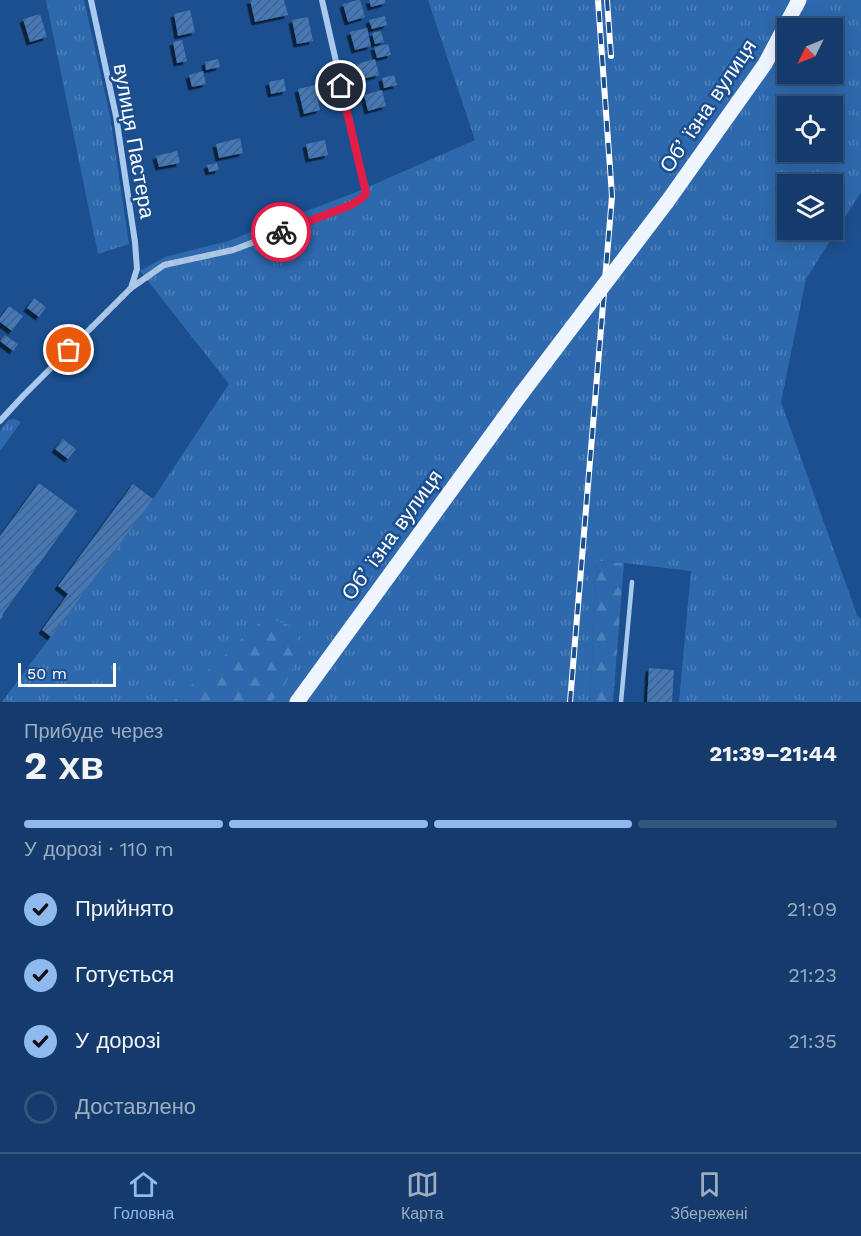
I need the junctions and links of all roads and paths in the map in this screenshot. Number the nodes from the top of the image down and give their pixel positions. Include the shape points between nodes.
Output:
1 (91, 0) edge
2 (322, 0) edge
3 (799, 0) edge
4 (131, 288) junction
5 (0, 421) edge
6 (632, 582) dead end
7 (297, 702) edge
8 (621, 702) edge

1 - 4 street, вулиця Пастера via 116,116 135,242 137,268
2 - 4 street via 366,193 351,205 233,250 164,265
3 - 7 main road, Обʼїзна вулиця, bridge via 765,64 667,202
4 - 5 street
6 - 8 lane

